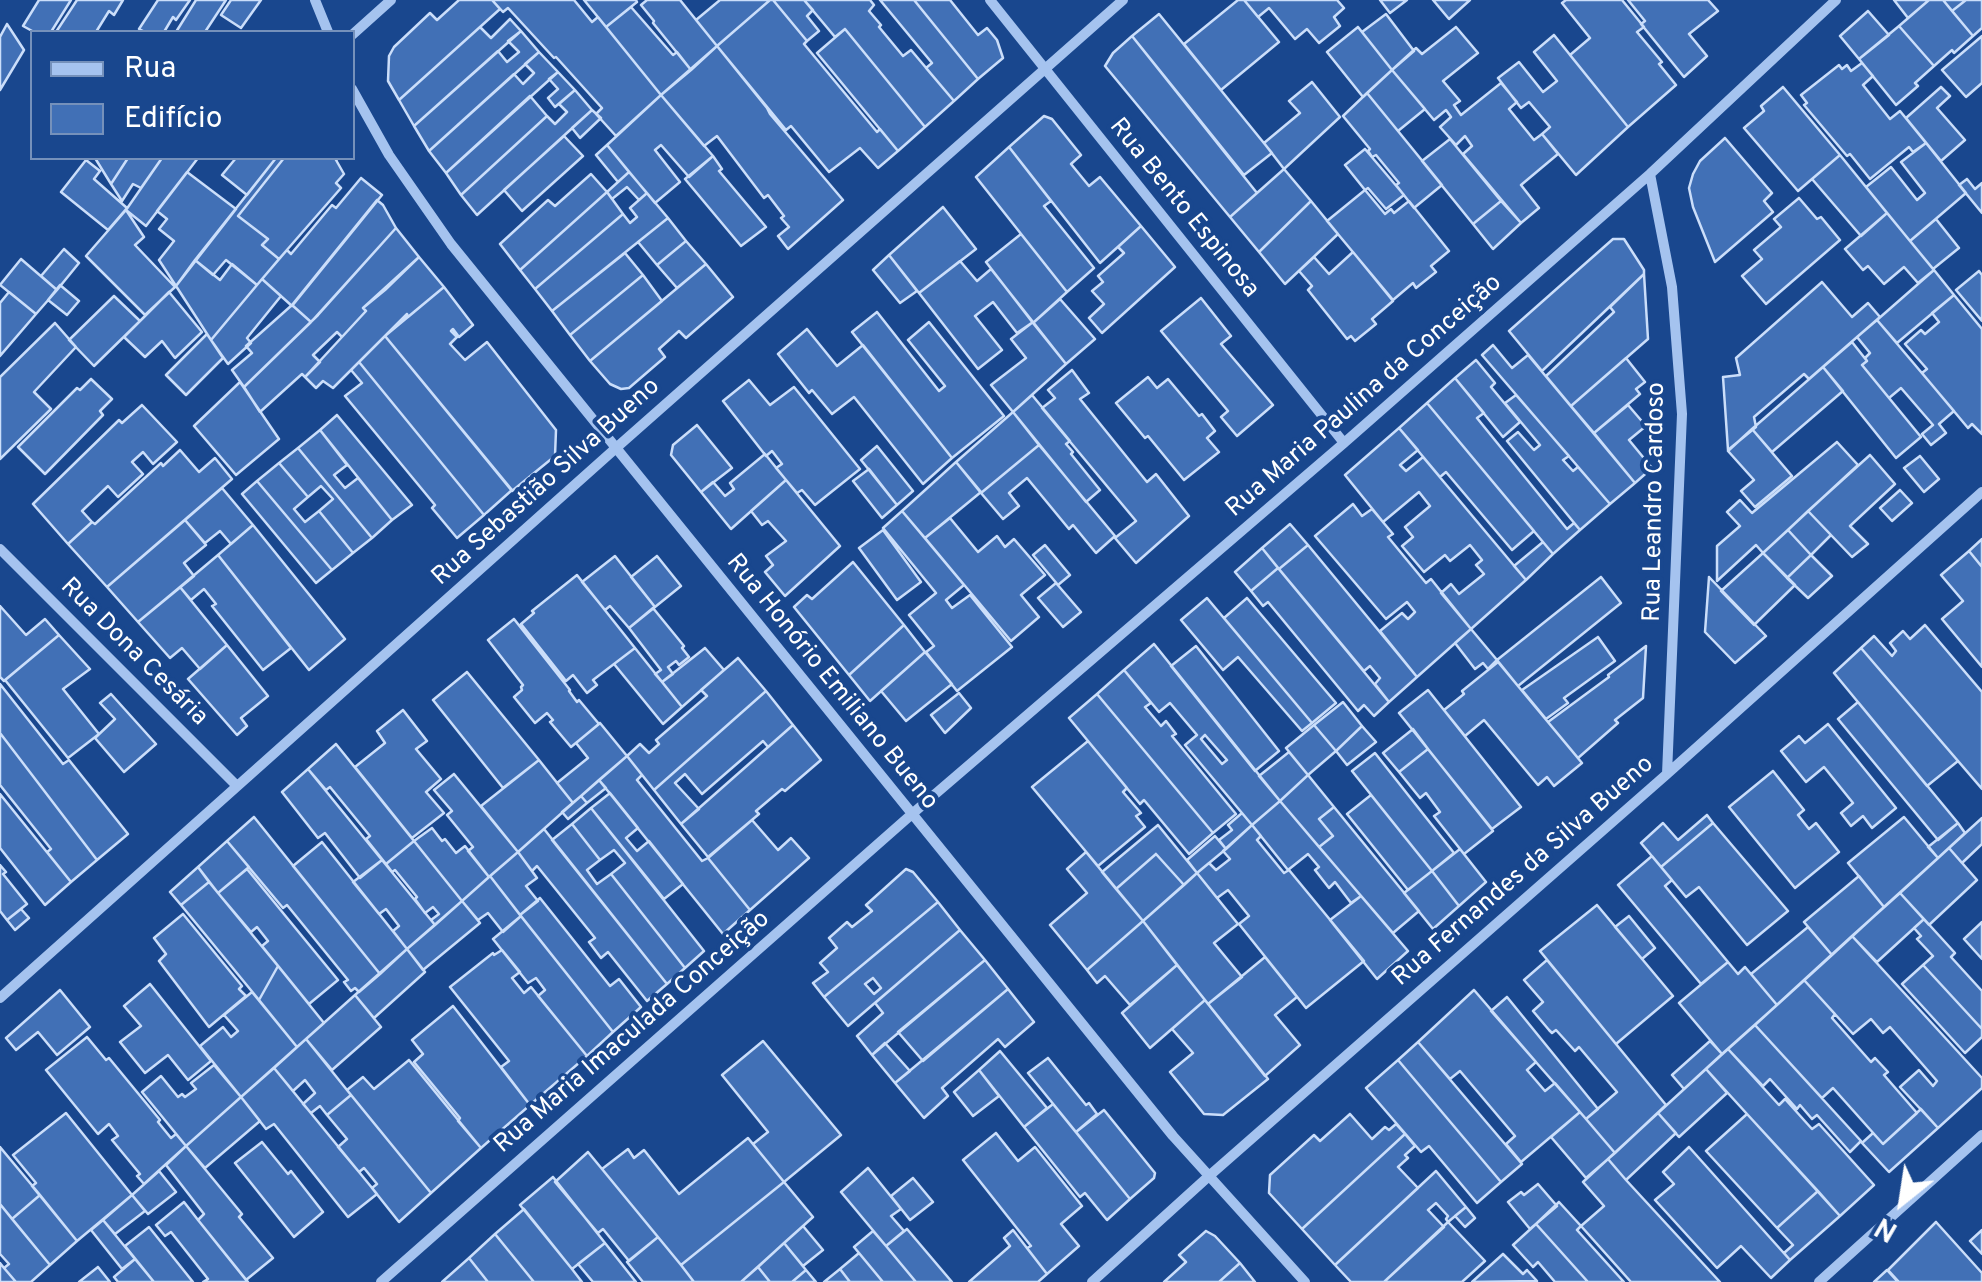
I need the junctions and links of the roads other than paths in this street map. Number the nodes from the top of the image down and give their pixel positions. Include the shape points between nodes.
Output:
1 (314, 0) edge
2 (391, 0) edge
3 (990, 0) edge
4 (1123, 0) edge
5 (1836, 0) edge
6 (327, 30) edge
7 (355, 33) edge
8 (1046, 69) junction
9 (355, 93) edge
10 (1650, 174) junction
11 (1344, 443) junction
12 (616, 448) junction
13 (1982, 492) edge
14 (0, 549) edge
15 (1667, 774) junction
16 (237, 786) junction
17 (912, 814) junction
18 (0, 998) edge
19 (1982, 1135) edge
20 (1209, 1176) junction
21 (381, 1282) edge
22 (1092, 1282) edge
23 (1305, 1282) edge
24 (1819, 1282) edge

1 - 6 street
2 - 7 street
3 - 8 street, Rua Bento Espinosa
4 - 8 street, Rua Sebastião Silva Bueno
5 - 10 street, Rua Maria Paulina da Conceição
8 - 11 street, Rua Bento Espinosa
8 - 12 street, Rua Sebastião Silva Bueno
9 - 12 street, Rua Honório Emiliano Bueno via 451,244
10 - 11 street, Rua Maria Paulina da Conceição
10 - 15 street, Rua Leandro Cardoso via 1672,287 1682,414
11 - 17 street, Rua Maria Paulina da Conceição
12 - 16 street, Rua Sebastião Silva Bueno
12 - 17 street, Rua Honório Emiliano Bueno
13 - 15 street, Rua Fernandes da Silva Bueno
14 - 16 street, Rua Dona Cesária
15 - 20 street, Rua Fernandes da Silva Bueno
16 - 18 street, Rua Sebastião Silva Bueno
17 - 20 street, Rua Honório Emiliano Bueno
17 - 21 street, Rua Maria Imaculada Conceição
19 - 24 street
20 - 22 street, Rua Fernandes da Silva Bueno
20 - 23 street, Rua Honório Emiliano Bueno

